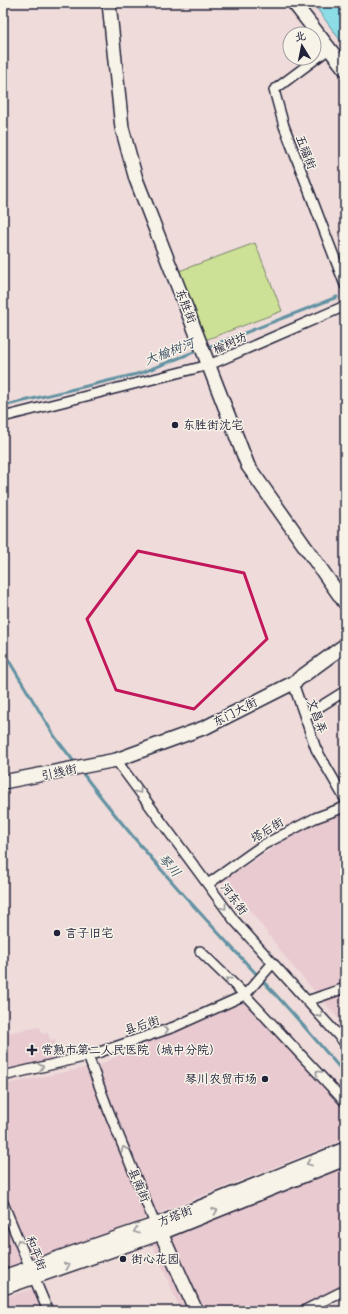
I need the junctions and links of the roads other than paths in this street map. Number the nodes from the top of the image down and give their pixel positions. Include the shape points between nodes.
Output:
1 (109, 3) edge
2 (295, 4) edge
3 (305, 26) edge
4 (322, 47) edge
5 (326, 51) junction
6 (345, 69) edge
7 (345, 79) edge
8 (345, 285) edge
9 (345, 306) edge
10 (208, 361) junction
11 (3, 417) edge
12 (345, 603) edge
13 (345, 645) edge
14 (293, 683) junction
15 (345, 691) edge
16 (305, 716) junction
17 (116, 760) junction
18 (3, 782) edge
19 (345, 799) edge
20 (345, 807) edge
21 (208, 884) junction
22 (200, 951) dead end
23 (272, 964) junction
24 (345, 988) edge
25 (246, 995) junction
26 (307, 1001) junction
27 (345, 1043) edge
28 (88, 1056) junction
29 (3, 1076) edge
30 (345, 1102) edge
31 (345, 1149) edge
32 (345, 1160) edge
33 (3, 1203) edge
34 (158, 1228) junction
35 (31, 1274) junction
36 (3, 1277) edge
37 (3, 1288) edge
38 (345, 1290) edge
39 (48, 1311) edge
40 (196, 1311) edge
41 (304, 1311) edge

1 - 10 street, 东胜街 via 122,128 136,179
2 - 3 street
2 - 5 street
4 - 5 street
5 - 6 street
5 - 7 street
5 - 8 street, 五福街 via 274,90 284,126
9 - 10 street, 榆树坊
10 - 11 street, 榆树坊
10 - 12 street, 东胜街 via 248,466
13 - 14 street, 东门大街
14 - 16 street, 文昌弄
14 - 17 street, 东门大街 via 206,727
15 - 16 street
16 - 19 street, 文昌弄 via 316,749
17 - 18 street, 引线街
17 -> 21 street, 河东街
20 - 21 street, 塔后街 via 315,818 263,845
21 -> 23 street, 河东街 via 234,920
25 -> 22 street
23 - 25 street, 县后街
23 - 26 street, 河东街
24 - 26 street
28 -> 25 street, 县后街 via 174,1027
30 -> 25 street
26 -> 27 street, 河东街
29 -> 28 street, 县后街
34 -> 28 street, 县南街
31 -> 34 street, 方塔街
34 -> 32 street, 方塔街
35 -> 33 street, 和平街
34 - 35 street, 方塔街
34 - 40 street, 县南街
35 - 36 street, 方塔街
35 - 37 street, 方塔街
35 - 39 street, 和平街
38 - 41 street

